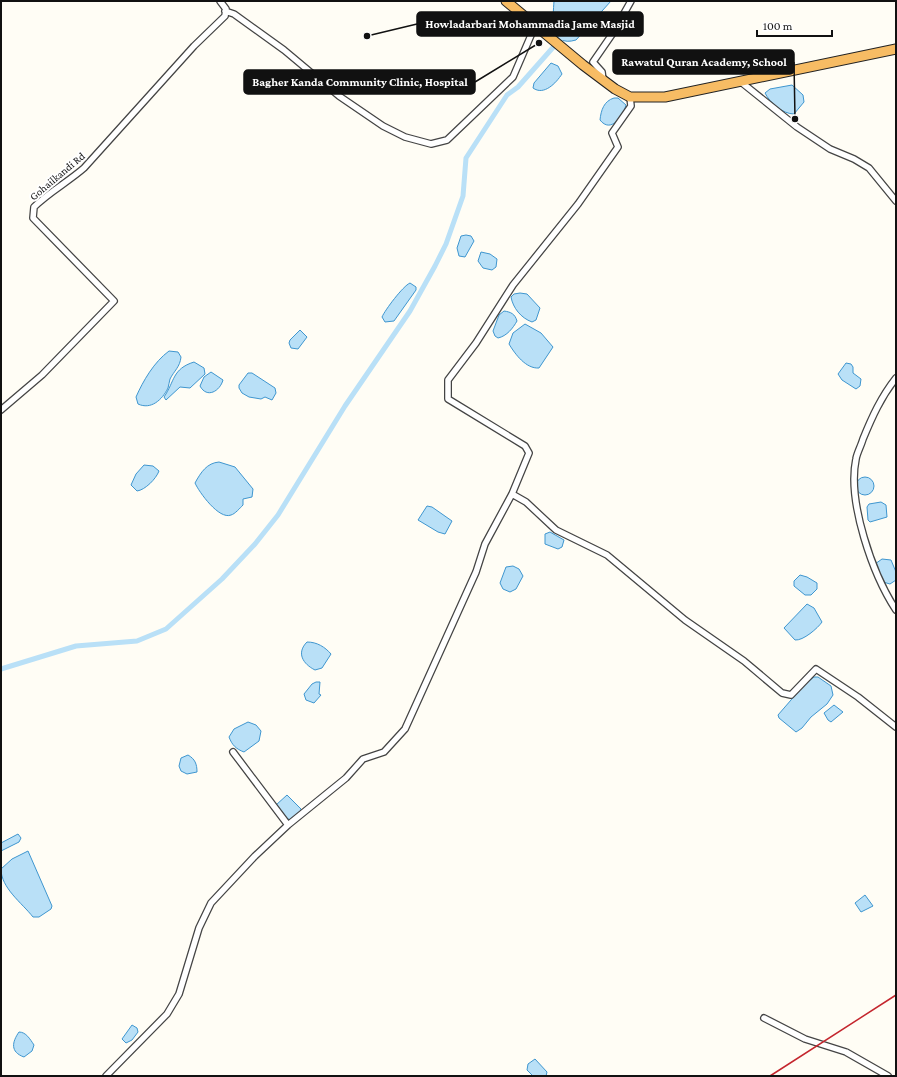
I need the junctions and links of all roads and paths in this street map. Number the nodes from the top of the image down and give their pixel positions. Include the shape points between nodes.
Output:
1 (220, 1) edge
2 (506, 1) edge
3 (631, 1) edge
4 (225, 11) junction
5 (535, 26) junction
6 (896, 49) edge
7 (604, 81) junction
8 (741, 82) junction
9 (630, 97) junction
10 (896, 201) edge
11 (896, 378) edge
12 (1, 410) edge
13 (512, 494) junction
14 (896, 610) edge
15 (896, 727) edge
16 (234, 752) dead end
17 (288, 825) junction
18 (764, 1018) dead end
19 (106, 1076) edge
20 (888, 1076) edge

1 - 4 street
2 - 5 highway
3 - 7 street via 593,62 602,72
4 - 5 street via 234,14 284,50 340,96 383,126 405,137 431,144 447,140 513,77
4 - 12 street, Gohailkandi Rd via 225,16 194,46 84,168 34,207 33,218 114,301 42,375
5 - 7 highway
6 - 8 highway
7 - 9 highway
8 - 9 highway via 665,97
8 - 10 street via 830,149 869,168
9 - 13 street via 631,106 612,133 618,147 604,170 512,285 476,343 448,380 448,399 525,446 529,451
11 - 14 street via 882,396 863,439 856,459 854,486 872,564
13 - 15 street via 526,502 556,530 607,555 685,620 782,693 791,695 816,669
13 - 17 street via 485,544 476,572 405,729 384,752 363,759 346,778
16 - 17 street
17 - 19 street via 211,903 199,928 179,994 167,1014
18 - 20 street via 805,1038 846,1052

